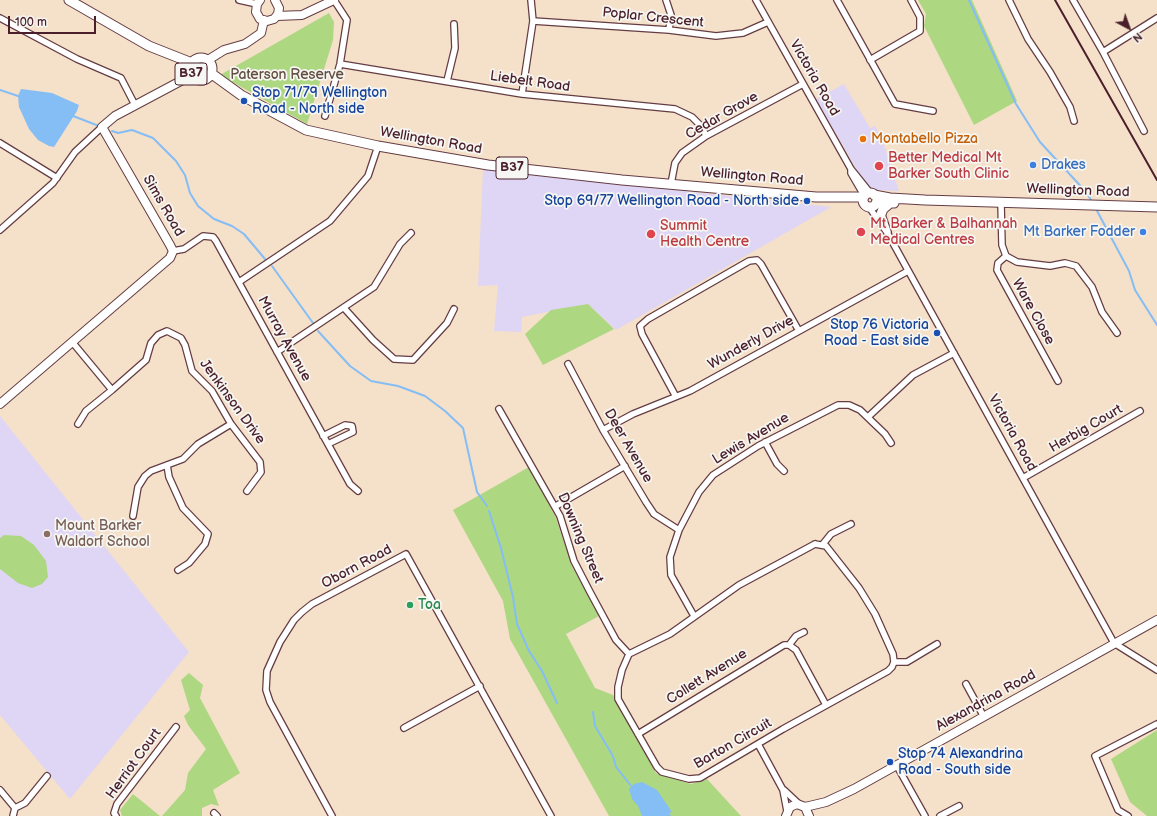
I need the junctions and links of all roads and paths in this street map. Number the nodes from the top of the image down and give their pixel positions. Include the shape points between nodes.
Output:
1 (69, 0) edge
2 (239, 0) edge
3 (334, 0) edge
4 (531, 0) edge
5 (666, 0) edge
6 (756, 0) edge
7 (837, 0) edge
8 (912, 0) edge
9 (1009, 0) edge
10 (1073, 0) edge
11 (258, 2) edge
12 (277, 2) edge
13 (302, 14) junction
14 (277, 16) junction
15 (0, 18) edge
16 (1157, 18) edge
17 (264, 20) junction
18 (533, 21) junction
19 (768, 22) junction
20 (454, 24) dead end
21 (669, 30) junction
22 (1103, 52) junction
23 (208, 60) junction
24 (870, 60) junction
25 (192, 63) junction
26 (340, 64) junction
27 (212, 74) junction
28 (192, 75) junction
29 (447, 81) junction
30 (803, 84) junction
31 (522, 94) junction
32 (135, 106) junction
33 (933, 111) dead end
34 (325, 116) dead end
35 (1074, 121) dead end
36 (102, 128) junction
37 (1144, 131) dead end
38 (706, 136) junction
39 (0, 143) edge
40 (378, 146) junction
41 (851, 169) junction
42 (57, 178) junction
43 (671, 184) junction
44 (859, 189) junction
45 (852, 197) junction
46 (829, 198) junction
47 (870, 200) junction
48 (925, 200) junction
49 (890, 203) junction
50 (1001, 203) junction
51 (1157, 207) edge
52 (881, 214) junction
53 (0, 230) edge
54 (411, 233) dead end
55 (888, 234) junction
56 (173, 251) junction
57 (1006, 256) junction
58 (908, 271) junction
59 (239, 282) junction
60 (344, 308) junction
61 (454, 309) dead end
62 (799, 331) junction
63 (1118, 333) dead end
64 (73, 343) junction
65 (277, 352) junction
66 (954, 353) junction
67 (568, 364) dead end
68 (1058, 381) dead end
69 (112, 390) junction
70 (675, 395) junction
71 (0, 404) edge
72 (500, 409) dead end
73 (1140, 411) dead end
74 (868, 417) junction
75 (78, 424) dead end
76 (231, 424) junction
77 (603, 430) junction
78 (323, 436) junction
79 (765, 442) junction
80 (891, 443) dead end
81 (328, 444) junction
82 (167, 465) junction
83 (625, 466) junction
84 (784, 471) dead end
85 (1023, 478) junction
86 (358, 491) dead end
87 (247, 492) dead end
88 (556, 506) junction
89 (134, 516) dead end
90 (851, 524) dead end
91 (679, 530) junction
92 (823, 544) junction
93 (178, 570) dead end
94 (694, 616) junction
95 (1157, 620) edge
96 (804, 632) dead end
97 (1114, 643) junction
98 (937, 644) dead end
99 (789, 645) junction
100 (629, 654) junction
101 (894, 662) junction
102 (1157, 670) edge
103 (966, 684) dead end
104 (480, 686) junction
105 (826, 704) junction
106 (984, 717) junction
107 (1157, 724) edge
108 (176, 727) dead end
109 (404, 728) dead end
110 (638, 734) junction
111 (758, 744) junction
112 (896, 766) junction
113 (47, 776) dead end
114 (0, 790) edge
115 (783, 790) junction
116 (826, 802) junction
117 (803, 806) junction
118 (959, 806) dead end
119 (14, 808) junction
120 (786, 814) edge
121 (13, 816) edge
122 (116, 816) edge
123 (332, 816) edge
124 (551, 816) edge
125 (809, 816) edge
126 (925, 816) edge
127 (940, 816) edge
128 (1128, 816) edge

1 - 25 main road, B37 via 149,46
2 - 11 street
3 - 13 street
3 - 26 street via 347,20
4 - 18 street
5 - 21 street via 671,15
6 - 19 street, Victoria Road
7 - 24 street
8 - 24 street via 920,17 920,31
9 - 35 street via 1028,39 1070,107
10 - 22 street
11 - 17 street via 256,12
12 - 13 street
12 - 14 street
13 - 14 street
14 - 17 street via 271,20
15 - 32 street via 77,59 121,78
16 - 22 street
17 - 23 street via 261,33 245,44 224,50
18 - 21 street, Poplar Crescent
18 - 31 street
19 - 21 street, Poplar Crescent via 743,33 716,36
19 - 30 street, Victoria Road
20 - 29 street via 455,48
22 - 37 street
23 - 25 main road, B37 via 198,59
23 - 27 main road, B37 via 213,68
24 - 33 street via 896,104
25 - 28 main road, B37
26 - 29 street, Liebelt Road
26 - 34 street
27 - 28 main road, B37 via 200,81
27 - 40 main road, Wellington Road / B37 via 242,95 306,130
28 - 32 street
29 - 31 street, Liebelt Road
30 - 38 street, Cedar Grove
30 - 41 street, Victoria Road
31 - 38 street, Liebelt Road via 675,109 692,118 702,127
32 - 36 street via 115,116
36 - 42 street via 75,152
36 - 56 street, Sims Road
38 - 43 street, Cedar Grove via 682,153 675,163
39 - 42 street
40 - 43 main road, Wellington Road / B37 via 488,165
40 - 59 street via 368,176 330,221
41 - 44 street, Victoria Road
41 - 47 street, Victoria Road
42 - 53 street via 36,200
43 - 46 main road, Wellington Road / B37
44 - 45 main road
44 - 47 street, Victoria Road
45 - 46 main road, Wellington Road / B37
45 - 47 main road, Wellington Road / B37
46 - 47 main road, Wellington Road / B37
47 - 48 main road, Wellington Road / B37
47 - 49 main road, Wellington Road / B37
47 - 52 street, Victoria Road
47 - 55 street, Victoria Road
48 - 49 main road, Wellington Road / B37
48 - 50 main road, Wellington Road / B37
49 - 52 main road
50 - 51 main road, Wellington Road / B37
50 - 57 street via 1002,245
52 - 55 street, Victoria Road
54 - 60 street via 400,244 374,288
55 - 58 street, Victoria Road
56 - 59 street, Murray Avenue via 184,248 203,236 213,237
56 - 64 street, Sims Road via 162,266
57 - 63 street via 1017,262 1050,266 1065,263 1076,266 1092,287 1102,312
57 - 68 street, Ware Close via 998,263 997,270
58 - 62 street, Wunderly Drive
58 - 66 street, Victoria Road
59 - 65 street, Murray Avenue
60 - 61 street via 394,359 413,360 447,323
60 - 65 street
62 - 70 street, Wunderly Drive via 690,391
62 - 70 street via 761,264 757,260 749,261 640,326
64 - 69 street
64 - 71 street, Sims Road
65 - 78 street, Murray Avenue
66 - 74 street via 913,375
66 - 85 street, Victoria Road
67 - 77 street, Deer Avenue
69 - 75 street via 86,411
69 - 76 street, Jenkinson Drive via 146,360 158,335 163,331 172,332 184,341 192,371 212,391
70 - 77 street, Wunderly Drive
72 - 88 street, Downing Street
73 - 85 street, Herbig Court
74 - 79 street, Lewis Avenue via 853,407 838,405
74 - 80 street, Lewis Avenue
76 - 82 street via 198,444 183,459
76 - 87 street, Jenkinson Drive via 262,467 257,480
77 - 83 street, Deer Avenue
78 - 81 street, Murray Avenue
78 - 81 street via 345,425 352,426 353,432
79 - 84 street via 777,464
79 - 91 street, Lewis Avenue via 721,468 713,476 699,492
81 - 86 street, Murray Avenue via 350,484
82 - 89 street via 151,470 141,480
82 - 93 street via 169,477 184,508 208,534 205,544 189,563
83 - 88 street
83 - 91 street, Deer Avenue via 654,514
85 - 97 street, Victoria Road
88 - 100 street, Downing Street via 574,561 616,640
90 - 92 street via 831,534
91 - 94 street, Lewis Avenue via 670,557 671,575
92 - 94 street via 809,546 739,585
92 - 101 street via 859,588 875,614 893,654
94 - 100 street via 670,634
95 - 97 street, Alexandrina Road
96 - 99 street, Collett Avenue via 796,636
97 - 102 street
97 - 106 street, Alexandrina Road
98 - 101 street via 907,662
99 - 105 street via 796,650
99 - 110 street, Collett Avenue via 777,648
100 - 110 street, Barton Circuit via 622,670 617,694
101 - 105 street, Barton Circuit via 888,671
103 - 106 street
104 - 109 street
104 - 123 street, Oborn Road via 406,554 312,604 302,612 280,642 267,671 266,690 270,702
104 - 124 street, Oborn Road
105 - 111 street, Barton Circuit
106 - 112 street, Alexandrina Road
107 - 128 street via 1095,756 1118,810
108 - 122 street, Herriot Court via 116,804
110 - 111 street, Barton Circuit via 660,770 689,780 700,778
111 - 115 street
112 - 116 street, Alexandrina Road
112 - 126 street
113 - 119 street via 25,804
114 - 119 street
115 - 117 street
115 - 120 street
116 - 117 street, Alexandrina Road
116 - 125 street, Alexandrina Road
117 - 120 street, Alexandrina Road via 793,805
117 - 125 street
118 - 127 street
119 - 121 street

